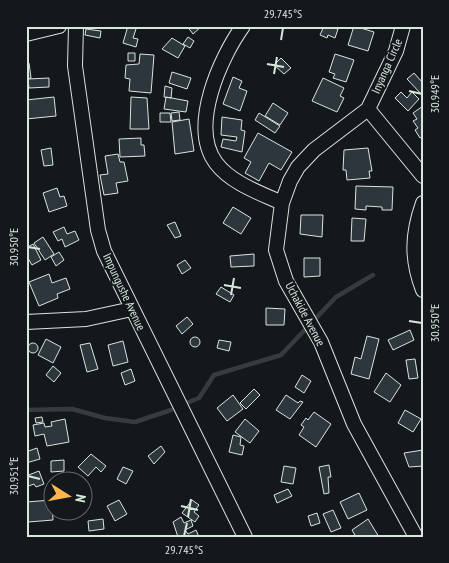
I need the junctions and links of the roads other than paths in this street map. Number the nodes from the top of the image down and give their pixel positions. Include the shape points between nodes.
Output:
1 (59, 26) edge
2 (76, 26) edge
3 (243, 26) edge
4 (403, 26) edge
5 (26, 34) edge
6 (368, 109) junction
7 (423, 176) edge
8 (282, 202) junction
9 (423, 203) edge
10 (423, 290) edge
11 (132, 310) junction
12 (26, 322) edge
13 (245, 537) edge
14 (416, 537) edge

1 - 5 street
2 - 11 street, Impungushe Avenue via 75,66 98,230 104,251
3 - 8 street via 219,66 208,113 207,141 211,154 223,170 244,185
4 - 6 street, Inyanga Circle via 396,50
6 - 7 street, Inyanga Circle
6 - 8 street, Uchakide Avenue via 314,150 290,181
8 - 14 street, Uchakide Avenue via 275,240 279,265 316,331 354,424
9 - 10 street via 413,241 415,265
11 - 12 street via 86,319
11 - 13 street, Impungushe Avenue

